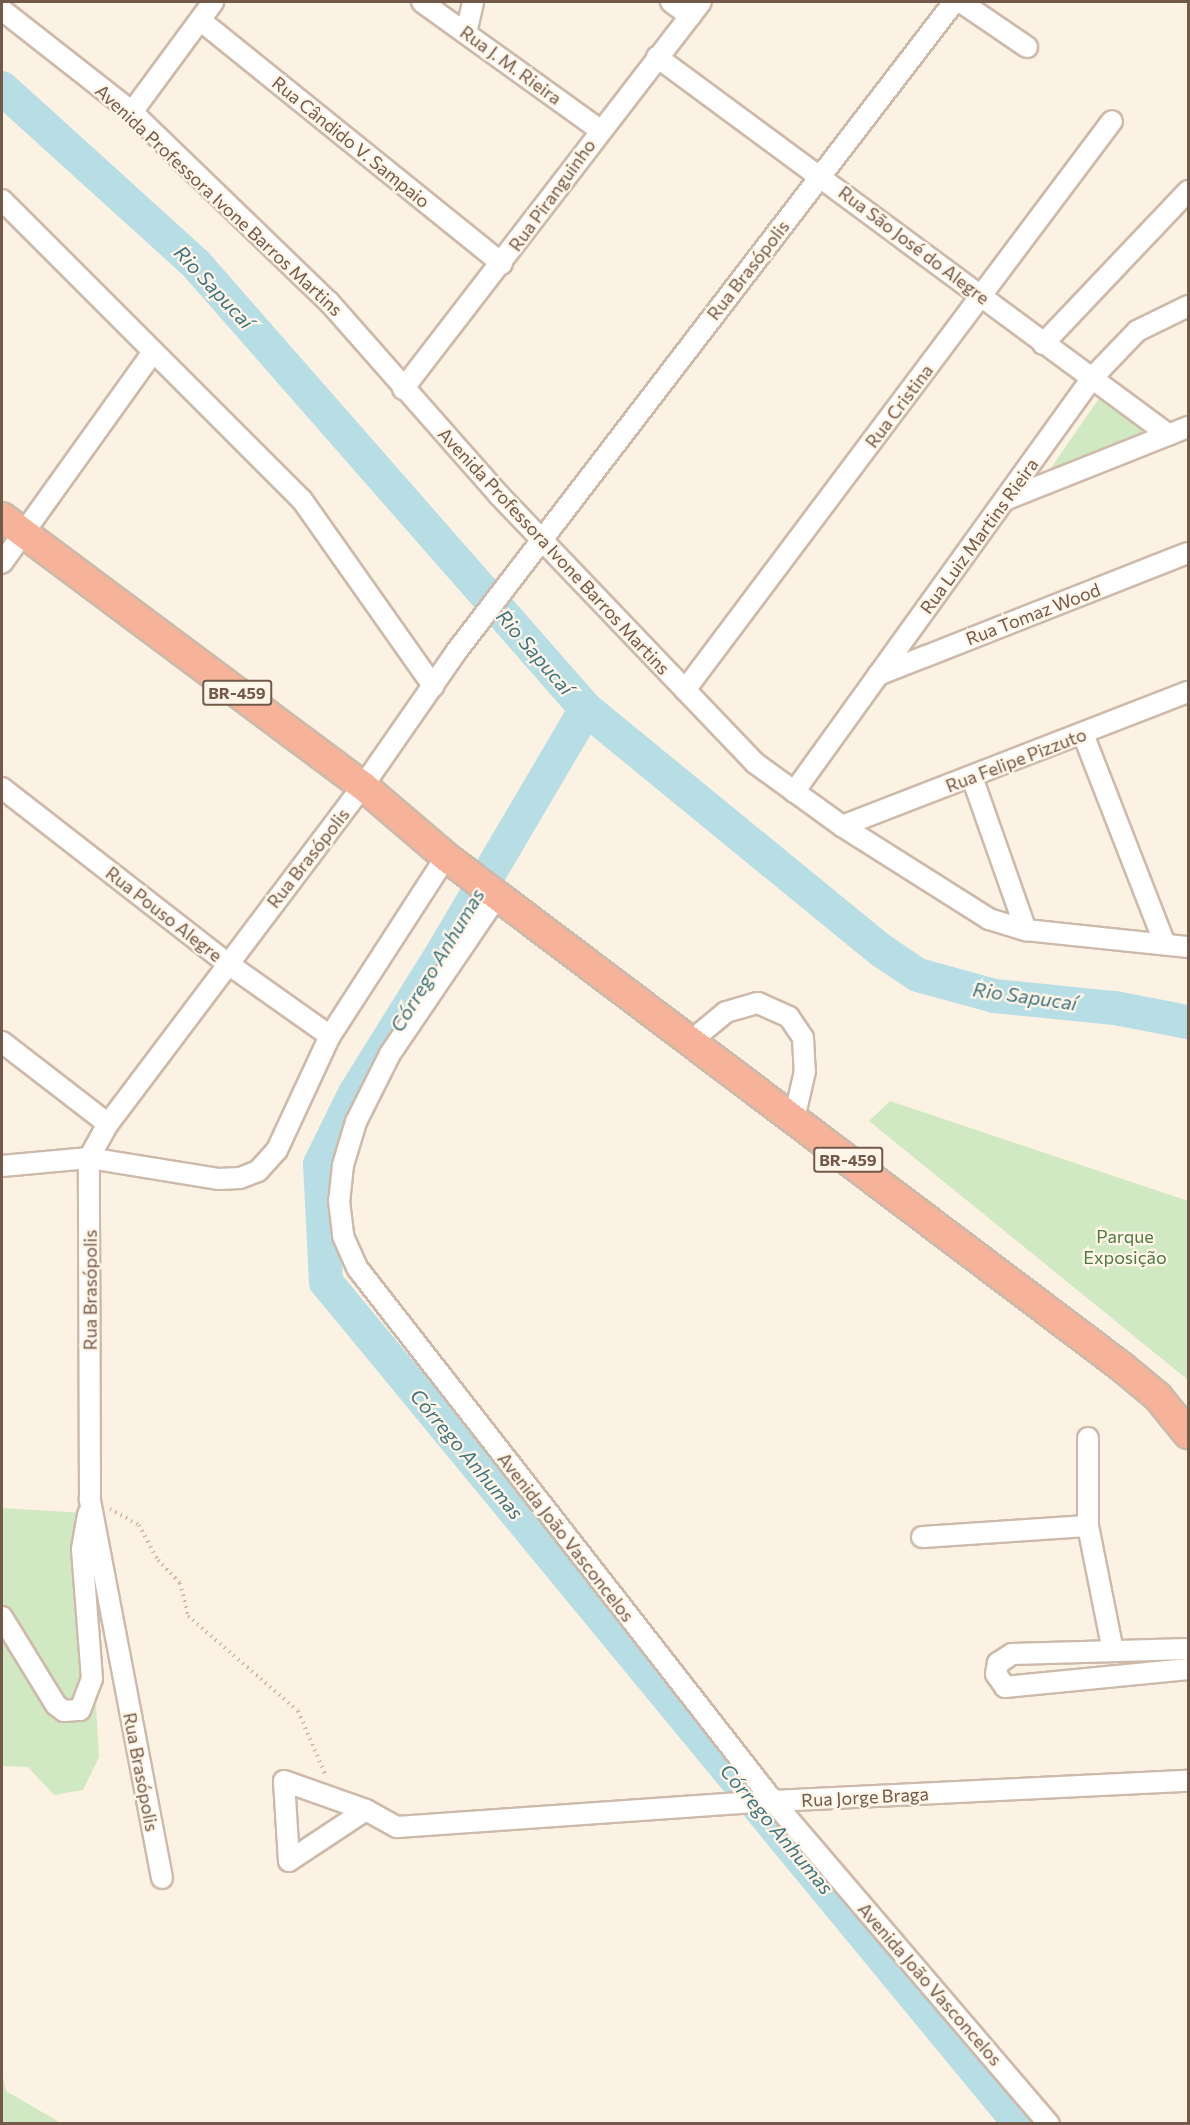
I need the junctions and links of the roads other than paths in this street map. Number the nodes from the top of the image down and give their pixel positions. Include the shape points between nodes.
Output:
1 (213, 2) edge
2 (422, 2) edge
3 (473, 2) edge
4 (671, 2) edge
5 (954, 2) edge
6 (961, 2) edge
7 (695, 9) edge
8 (2, 10) edge
9 (200, 20) junction
10 (466, 33) junction
11 (1028, 47) dead end
12 (657, 57) junction
13 (132, 112) junction
14 (1112, 121) dead end
15 (599, 129) junction
16 (821, 176) junction
17 (1188, 191) edge
18 (2, 200) edge
19 (502, 264) junction
20 (982, 294) junction
21 (1188, 306) edge
22 (1043, 344) junction
23 (153, 351) junction
24 (1092, 378) junction
25 (403, 388) junction
26 (1188, 427) edge
27 (1168, 435) junction
28 (1007, 499) junction
29 (12, 526) edge
30 (545, 540) junction
31 (1188, 553) edge
32 (2, 563) edge
33 (878, 675) junction
34 (433, 686) junction
35 (685, 690) junction
36 (1188, 692) edge
37 (1083, 734) junction
38 (972, 777) junction
39 (363, 786) junction
40 (2, 788) edge
41 (794, 792) junction
42 (842, 826) junction
43 (452, 861) junction
44 (493, 891) junction
45 (1026, 930) junction
46 (1165, 944) junction
47 (1188, 947) edge
48 (227, 963) junction
49 (330, 1036) junction
50 (692, 1041) junction
51 (2, 1042) edge
52 (794, 1119) junction
53 (108, 1124) junction
54 (89, 1158) junction
55 (2, 1167) edge
56 (1188, 1434) edge
57 (1088, 1438) dead end
58 (90, 1499) junction
59 (1088, 1526) junction
60 (922, 1537) dead end
61 (2, 1617) edge
62 (1188, 1649) edge
63 (1113, 1651) junction
64 (1188, 1669) edge
65 (1188, 1781) edge
66 (771, 1802) junction
67 (366, 1810) junction
68 (162, 1878) dead end
69 (1049, 2124) edge

1 - 9 street
2 - 10 street, Rua J. M. Rieira
3 - 10 street
4 - 7 street
5 - 16 street, Rua Brasópolis
6 - 11 street
7 - 12 street, Rua Piranguinho
8 - 13 street, Avenida Professora Ivone Barros Martins
9 - 13 street
9 - 19 street, Rua Cândido V. Sampaio
10 - 15 street, Rua J. M. Rieira
12 - 15 street, Rua Piranguinho
12 - 16 street, Rua São José do Alegre
13 - 25 street, Avenida Professora Ivone Barros Martins via 329,302
14 - 20 street, Rua Cristina
15 - 19 street, Rua Piranguinho
16 - 20 street, Rua São José do Alegre
16 - 30 street, Rua Brasópolis
17 - 22 street
18 - 23 street
19 - 25 street, Rua Piranguinho
20 - 22 street, Rua São José do Alegre
20 - 35 street, Rua Cristina
21 - 24 street, Rua Luiz Martins Rieira via 1137,331
22 - 24 street, Rua São José do Alegre
23 - 29 street
23 - 34 street via 302,500
24 - 27 street, Rua São José do Alegre
24 - 28 street, Rua Luiz Martins Rieira
25 - 30 street, Avenida Professora Ivone Barros Martins
26 - 27 street
27 - 28 street
28 - 33 street, Rua Luiz Martins Rieira
29 - 32 street
29 - 39 highway, BR-459
30 - 34 street, Rua Brasópolis
30 - 35 street, Avenida Professora Ivone Barros Martins
31 - 33 street, Rua Tomaz Wood
33 - 41 street, Rua Luiz Martins Rieira
34 - 39 street, Rua Brasópolis
35 - 41 street, Avenida Professora Ivone Barros Martins via 755,763
36 - 37 street, Rua Felipe Pizzuto
37 - 38 street, Rua Felipe Pizzuto
37 - 46 street
38 - 42 street, Rua Felipe Pizzuto
38 - 45 street
39 - 43 highway, BR-459
39 - 48 street, Rua Brasópolis
40 - 48 street, Rua Pouso Alegre
41 - 42 street, Avenida Professora Ivone Barros Martins
42 - 45 street, Avenida Professora Ivone Barros Martins via 968,909
43 - 44 highway, BR-459
43 - 49 street
44 - 50 highway, BR-459
44 - 66 street, Avenida João Vasconcelos via 390,1054 356,1122 343,1165 339,1201 343,1236 358,1269
45 - 46 street, Avenida Professora Ivone Barros Martins
46 - 47 street, Avenida Professora Ivone Barros Martins
48 - 49 street, Rua Pouso Alegre
48 - 53 street, Rua Brasópolis
49 - 54 street via 277,1150 258,1171 240,1178 219,1179
50 - 52 highway, BR-459
50 - 52 street via 726,1012 758,1003 789,1017 803,1038 805,1071
51 - 53 street
52 - 56 highway, BR-459 via 1151,1390
53 - 54 street, Rua Brasópolis
54 - 55 street
54 - 58 street, Rua Brasópolis
57 - 59 street
58 - 61 street via 82,1549 92,1679 80,1710 64,1712 56,1705
58 - 68 street, Rua Brasópolis
59 - 60 street
59 - 63 street
62 - 63 street
63 - 64 street via 1012,1654 998,1663 996,1674 1005,1688
65 - 66 street, Rua Jorge Braga
66 - 67 street, Rua Jorge Braga via 398,1827
66 - 69 street, Avenida João Vasconcelos
67 - 67 street, Rua Jorge Braga via 289,1861 285,1781

